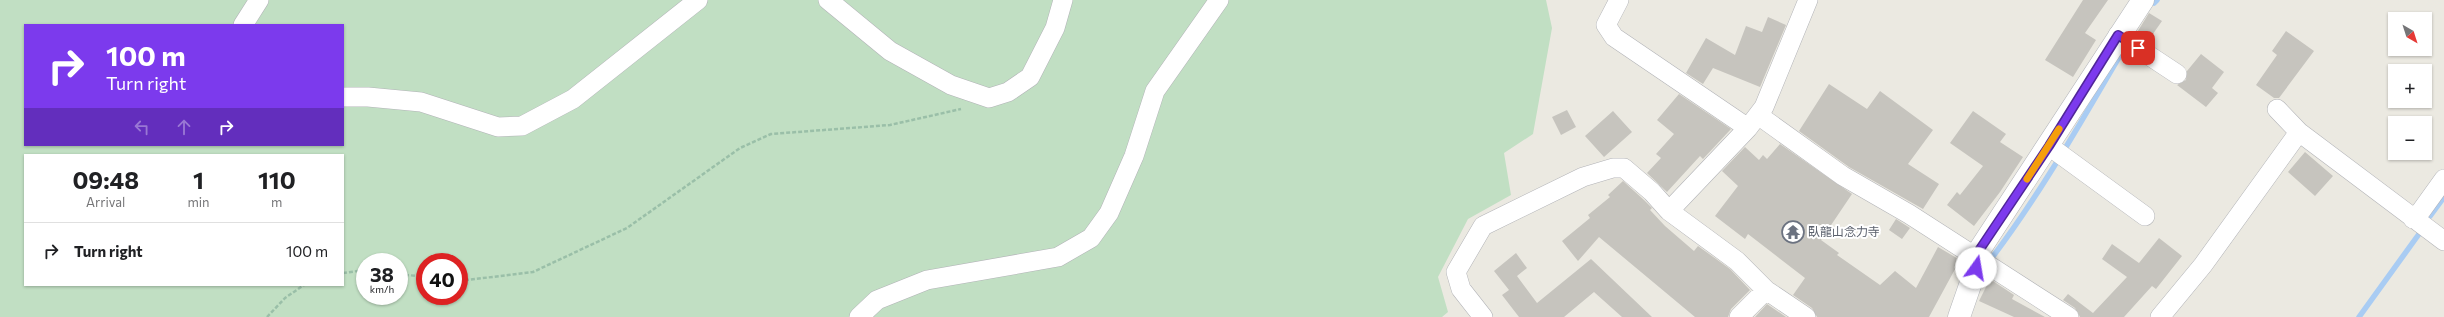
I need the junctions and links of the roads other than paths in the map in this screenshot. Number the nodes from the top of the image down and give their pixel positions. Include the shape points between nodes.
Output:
1 (259, 0) edge
2 (698, 0) edge
3 (828, 0) edge
4 (1062, 0) edge
5 (1219, 0) edge
6 (1619, 0) edge
7 (1808, 0) edge
8 (2143, 0) edge
9 (244, 24) edge
10 (2118, 35) junction
11 (2177, 74) dead end
12 (344, 97) edge
13 (2277, 109) dead end
14 (1753, 122) junction
15 (2299, 132) junction
16 (2057, 152) junction
17 (2444, 179) edge
18 (1669, 211) junction
19 (2145, 216) dead end
20 (2413, 219) junction
21 (2444, 241) edge
22 (1978, 257) junction
23 (1766, 290) junction
24 (859, 317) edge
25 (1483, 317) edge
26 (1739, 317) edge
27 (1806, 317) edge
28 (1959, 317) edge
29 (2069, 317) edge
30 (2160, 317) edge

1 - 9 street
2 - 12 street via 573,99 522,126 498,127 421,102
3 - 4 street via 890,52 951,85 989,98 1008,92 1030,77 1055,28
5 - 24 street via 1155,91 1134,156 1109,213 1091,238 1058,257 927,280 877,300
6 - 14 street via 1606,25 1614,37
7 - 14 street via 1764,107
8 - 10 street
10 - 11 street
10 - 16 street
13 - 15 street
14 - 18 street
14 - 22 street
15 - 20 street
15 - 30 street via 2203,265
16 - 19 street
16 - 22 street via 1980,249
17 - 20 street
18 - 23 street via 1737,261
18 - 25 street via 1624,168 1613,168 1583,177 1483,226 1456,272 1461,289
20 - 21 street
22 - 28 street
22 - 29 street
23 - 26 street
23 - 27 street

